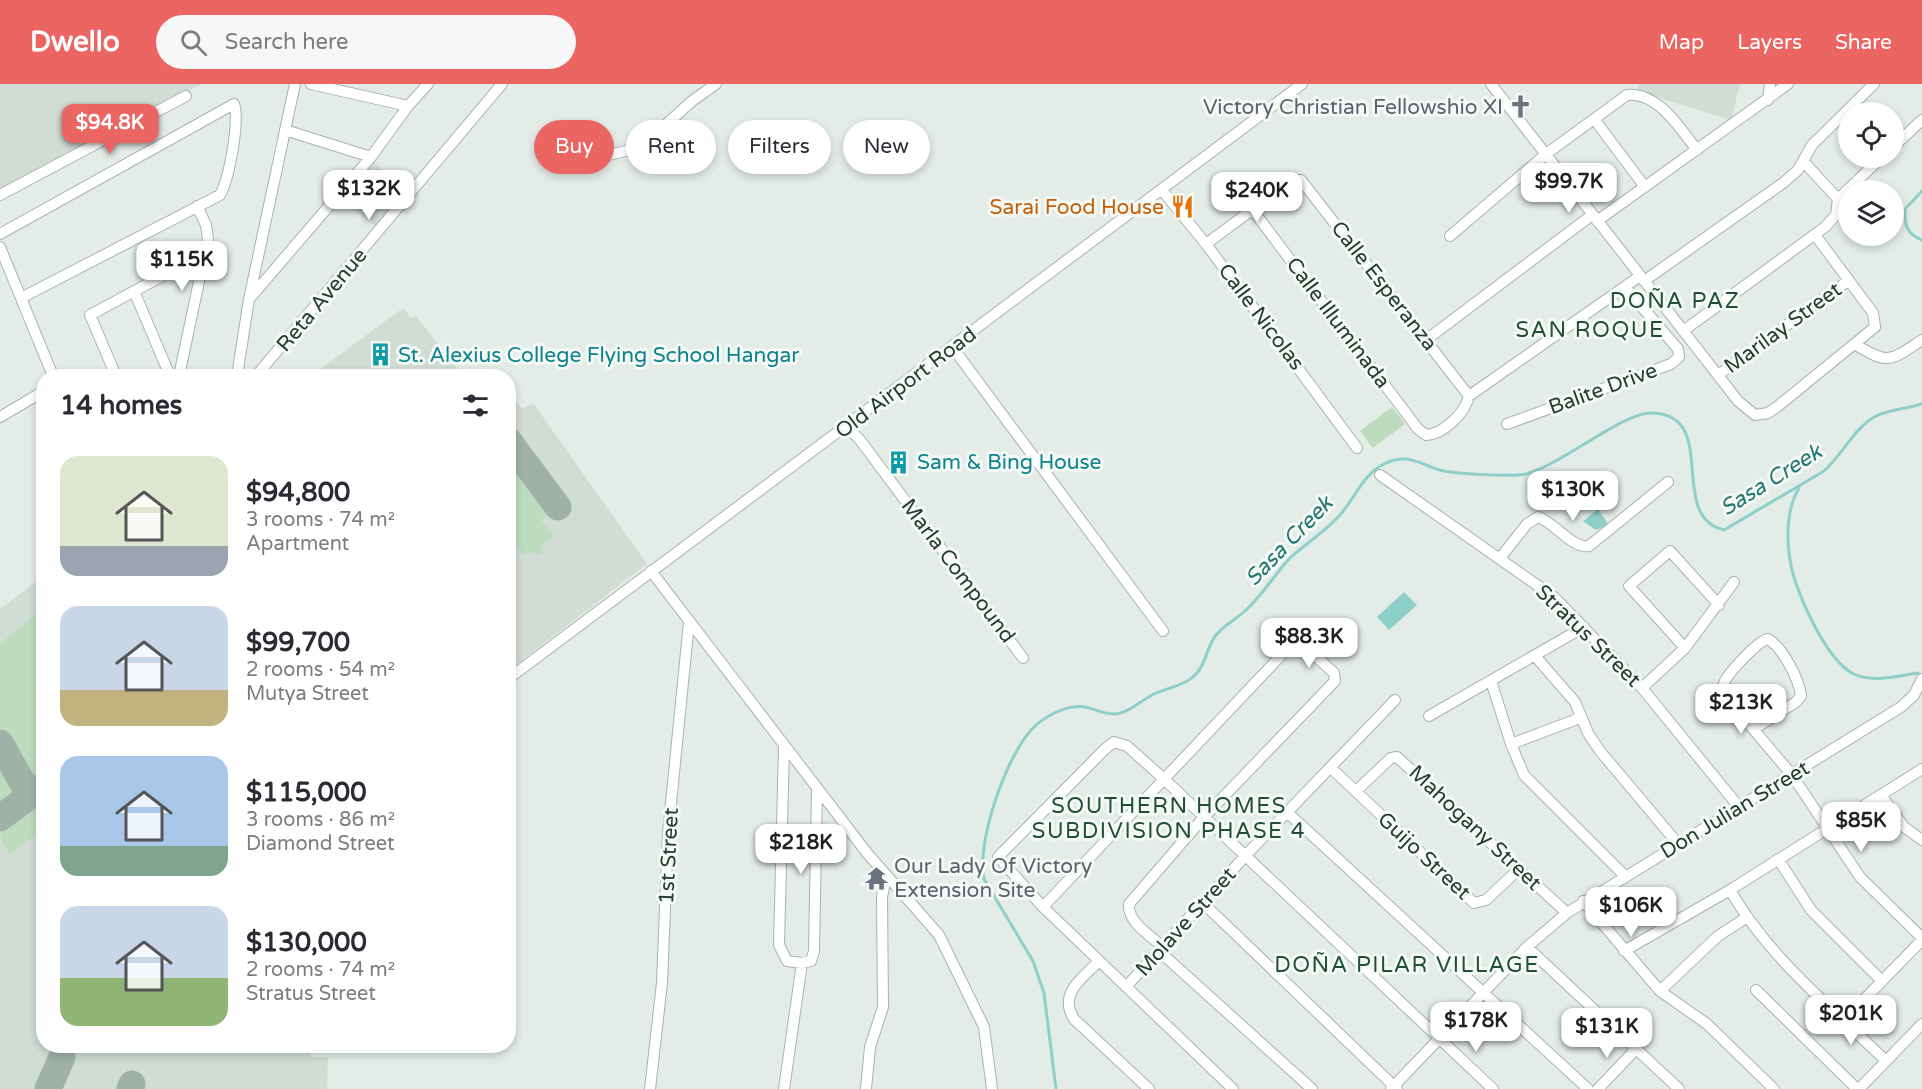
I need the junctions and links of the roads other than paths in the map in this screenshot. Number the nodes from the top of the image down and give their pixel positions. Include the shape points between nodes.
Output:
1 (295, 84) edge
2 (311, 84) edge
3 (428, 84) edge
4 (502, 84) edge
5 (716, 84) edge
6 (1302, 84) edge
7 (1491, 84) edge
8 (1770, 84) edge
9 (1788, 84) edge
10 (1874, 84) edge
11 (186, 96) dead end
12 (1768, 100) junction
13 (408, 106) junction
14 (1594, 119) junction
15 (1922, 120) edge
16 (285, 130) junction
17 (1904, 137) edge
18 (1697, 150) junction
19 (614, 154) edge
20 (1545, 154) junction
21 (371, 157) junction
22 (1803, 161) junction
23 (1871, 168) edge
24 (1858, 180) edge
25 (1645, 187) junction
26 (1162, 190) junction
27 (0, 195) edge
28 (1838, 199) joint
29 (197, 206) junction
30 (1252, 209) junction
31 (1594, 218) junction
32 (0, 234) edge
33 (1815, 235) junction
34 (1450, 236) dead end
35 (1206, 244) junction
36 (0, 247) edge
37 (205, 254) junction
38 (1642, 279) junction
39 (1849, 280) junction
40 (1625, 287) junction
41 (134, 291) junction
42 (21, 298) junction
43 (249, 299) junction
44 (1683, 331) junction
45 (1426, 340) junction
46 (1922, 340) edge
47 (1856, 345) junction
48 (953, 348) junction
49 (50, 369) edge
50 (113, 369) edge
51 (167, 369) edge
52 (180, 369) edge
53 (238, 369) edge
54 (262, 369) edge
55 (1718, 375) junction
56 (1469, 396) junction
57 (36, 397) edge
58 (0, 417) edge
59 (1507, 424) dead end
60 (847, 427) junction
61 (1357, 448) dead end
62 (1380, 476) dead end
63 (1668, 482) dead end
64 (1500, 558) junction
65 (651, 571) junction
66 (1734, 582) dead end
67 (1719, 604) junction
68 (689, 622) junction
69 (1584, 627) junction
70 (1163, 631) dead end
71 (1684, 648) junction
72 (1535, 656) junction
73 (1023, 658) dead end
74 (516, 673) edge
75 (1922, 679) edge
76 (1491, 681) junction
77 (1642, 688) junction
78 (1395, 700) dead end
79 (1430, 716) dead end
80 (1580, 718) junction
81 (1755, 729) junction
82 (1510, 744) junction
83 (784, 746) junction
84 (1331, 768) junction
85 (1922, 770) edge
86 (1792, 775) junction
87 (1164, 779) junction
88 (816, 790) junction
89 (1356, 791) junction
90 (1881, 795) junction
91 (1739, 807) junction
92 (1288, 813) junction
93 (1204, 817) junction
94 (1827, 831) junction
95 (1922, 840) edge
96 (1679, 845) junction
97 (1246, 855) junction
98 (1778, 859) junction
99 (1518, 868) junction
100 (1625, 876) junction
101 (886, 877) junction
102 (1730, 890) junction
103 (1583, 901) junction
104 (1203, 903) junction
105 (1043, 907) junction
106 (1567, 913) junction
107 (1746, 918) junction
108 (1922, 939) edge
109 (1527, 947) junction
110 (1161, 949) junction
111 (1623, 951) junction
112 (1099, 961) junction
113 (802, 963) junction
114 (1882, 981) junction
115 (1126, 987) junction
116 (1756, 990) dead end
117 (1660, 992) junction
118 (1483, 993) junction
119 (1845, 1020) junction
120 (1922, 1024) edge
121 (1439, 1038) junction
122 (1637, 1048) junction
123 (1886, 1061) junction
124 (1394, 1088) edge
125 (650, 1089) edge
126 (784, 1089) edge
127 (866, 1089) edge
128 (992, 1089) edge
129 (1149, 1089) edge
130 (1233, 1089) edge
131 (1312, 1089) edge
132 (1493, 1089) edge
133 (1588, 1089) edge
134 (1598, 1089) edge
135 (1679, 1089) edge
136 (1774, 1089) edge
137 (1858, 1089) edge

1 - 16 street
2 - 13 street
3 - 13 street
4 - 54 street, Reta Avenue
5 - 19 street via 650,140
6 - 26 street, Old Airport Road
7 - 20 street
8 - 12 street
9 - 12 street
10 - 22 street via 1812,145
11 - 27 street
12 - 18 street
13 - 21 street
14 - 18 street via 1627,95 1641,96 1658,105
14 - 20 street
14 - 25 street
15 - 17 street
16 - 21 street
16 - 43 street
18 - 25 street
20 - 31 street
20 - 34 street
21 - 43 street
22 - 28 street
22 - 38 street via 1783,183
23 - 24 street
25 - 31 street
26 - 35 street, Calle Nicolas
26 - 48 street, Old Airport Road
28 - 33 street via 1836,215
29 - 32 street via 223,190 237,121 234,104
29 - 37 street via 208,232
29 - 42 street
30 - 35 street
30 - 45 street, Calle Esperanza via 1298,178
30 - 56 street, Calle Illuminada via 1418,429 1426,435 1434,433 1460,415
31 - 38 street
31 - 45 street
33 - 39 street
33 - 44 street
35 - 61 street, Calle Nicolas
36 - 42 street
37 - 41 street
37 - 52 street
38 - 40 street
38 - 44 street
39 - 47 street via 1876,323
39 - 55 street, Marilay Street
40 - 56 street
40 - 59 street, Balite Drive via 1678,349 1679,357 1671,364
41 - 50 street via 90,315
41 - 51 street
42 - 49 street
43 - 53 street
44 - 55 street
45 - 56 street, Calle Esperanza
46 - 47 street via 1898,356 1885,359
47 - 55 street via 1762,415 1749,412
48 - 60 street, Old Airport Road
48 - 70 street
57 - 58 street
60 - 65 street, Old Airport Road
60 - 73 street, Marla Compound
62 - 64 street, Stratus Street
63 - 64 street via 1589,546 1581,546 1538,517 1527,524
64 - 69 street, Stratus Street via 1554,597
65 - 68 street
65 - 74 street, Old Airport Road
66 - 67 street
67 - 71 street
67 - 71 street via 1671,551 1629,586
68 - 83 street
68 - 125 street, 1st Street via 668,833 662,983
69 - 72 street
69 - 77 street, Stratus Street
71 - 77 street
72 - 76 street
72 - 80 street via 1572,698
75 - 86 street, Don Julian Street via 1914,695 1901,707
76 - 79 street
76 - 82 street
77 - 91 street, Stratus Street
78 - 84 street, Molave Street
80 - 82 street
80 - 96 street via 1612,766
81 - 81 street via 1729,701 1723,684 1765,639 1777,646 1801,696
81 - 86 street
82 - 100 street via 1518,766 1534,787
83 - 88 street
83 - 113 street via 780,951 786,961
84 - 89 street, Guijo Street
84 - 92 street, Molave Street
85 - 90 street
86 - 91 street, Don Julian Street
86 - 94 street
87 - 93 street
87 - 93 street via 1297,642 1312,651 1335,677 1332,685
87 - 105 street
87 - 105 street via 1121,742 1110,745 998,857
88 - 101 street
88 - 113 street via 814,951 811,961
89 - 99 street, Mahogany Street via 1390,758 1397,757
89 - 99 street, Guijo Street via 1474,903 1486,900
90 - 94 street
90 - 95 street via 1904,827
91 - 96 street, Don Julian Street
92 - 97 street, Molave Street
92 - 118 street
93 - 97 street
93 - 110 street via 1129,904 1132,919
94 - 98 street
94 - 108 street via 1865,882
96 - 100 street, Don Julian Street
97 - 104 street, Molave Street
97 - 121 street
98 - 102 street
98 - 114 street via 1811,910
99 - 106 street, Mahogany Street
100 - 103 street, Don Julian Street
101 - 127 street via 882,897 884,1007 870,1047
101 - 128 street via 929,922 947,950 984,1027
102 - 107 street
102 - 111 street
103 - 106 street, Don Julian Street
103 - 111 street
104 - 110 street, Molave Street
104 - 124 street
105 - 112 street
106 - 109 street, Don Julian Street
107 - 117 street via 1718,936
107 - 119 street via 1768,946
108 - 114 street
109 - 118 street, Don Julian Street
109 - 122 street
110 - 115 street, Molave Street
110 - 131 street
111 - 117 street
112 - 115 street
112 - 129 street via 1072,990 1068,1009
113 - 126 street
114 - 119 street
115 - 130 street
116 - 137 street
117 - 136 street via 1707,1024
118 - 121 street, Don Julian Street
118 - 133 street
119 - 123 street
120 - 123 street
121 - 124 street, Don Julian Street
121 - 132 street
122 - 134 street
122 - 135 street
123 - 137 street

